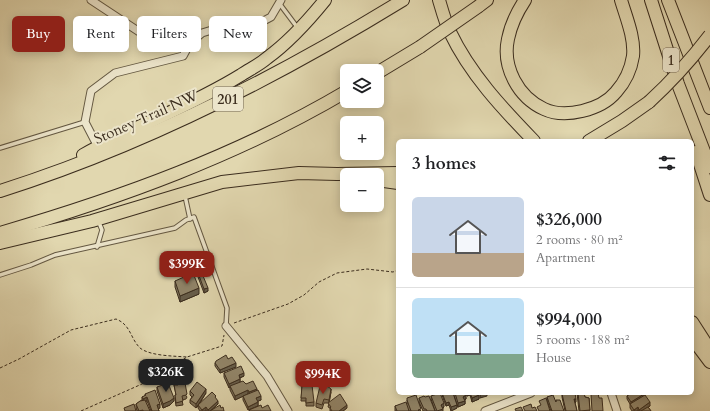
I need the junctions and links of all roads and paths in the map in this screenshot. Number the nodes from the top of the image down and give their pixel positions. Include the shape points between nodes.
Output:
1 (91, 0) edge
2 (325, 0) edge
3 (403, 0) edge
4 (438, 0) edge
5 (525, 0) edge
6 (621, 0) edge
7 (652, 0) edge
8 (668, 0) edge
9 (280, 2) edge
10 (483, 3) edge
11 (137, 30) edge
12 (299, 30) junction
13 (201, 34) edge
14 (710, 35) edge
15 (185, 52) edge
16 (384, 69) edge
17 (340, 95) edge
18 (710, 108) edge
19 (691, 119) junction
20 (85, 122) junction
21 (532, 139) edge
22 (591, 139) edge
23 (693, 139) edge
24 (694, 145) edge
25 (98, 147) junction
26 (0, 148) edge
27 (710, 167) edge
28 (396, 173) edge
29 (384, 174) edge
30 (340, 175) edge
31 (43, 177) junction
32 (384, 181) edge
33 (396, 183) edge
34 (0, 191) edge
35 (184, 193) junction
36 (710, 195) edge
37 (98, 219) junction
38 (190, 219) junction
39 (0, 233) edge
40 (0, 243) edge
41 (97, 247) junction
42 (396, 271) edge
43 (0, 275) edge
44 (694, 325) edge
45 (226, 326) junction
46 (694, 341) edge
47 (710, 350) edge
48 (187, 357) junction
49 (710, 362) edge
50 (0, 368) edge
51 (526, 395) edge
52 (612, 395) edge
53 (81, 411) edge
54 (288, 411) edge
55 (485, 411) edge
56 (617, 411) edge

1 - 11 street
2 - 12 highway
3 - 31 highway, Stoney Trail NW / 201 via 342,38 225,100 151,135
4 - 21 highway via 449,31 469,66 500,107
5 - 6 highway via 511,25 507,41 510,72 519,90 529,100 545,110 563,114 599,106 616,93 628,74 633,56 632,39
7 - 19 highway, 1
8 - 18 highway, 1
9 - 12 lane
9 - 13 street via 271,17 254,26 225,26
10 - 16 highway, bridge
12 - 25 highway via 266,59 204,97
14 - 22 highway, bridge via 672,82 649,102
15 - 20 street via 183,56 115,73 91,91
17 - 39 highway via 299,118 198,165 54,218
19 - 23 highway
19 - 27 highway, 1
20 - 25 street
20 - 26 lane
24 - 36 highway
25 - 31 highway
28 - 29 highway
30 - 35 highway via 273,175 222,182
31 - 34 highway, Stoney Trail NW / 201
32 - 33 highway
35 - 37 highway
35 - 38 lane
37 - 40 highway
37 - 41 lane via 102,230
38 - 41 lane via 175,228
38 - 45 lane via 194,217 227,308
41 - 43 lane via 55,255
42 - 45 path via 368,269 337,273 319,282 288,304
44 - 47 highway
45 - 48 path via 222,346
45 - 54 street via 267,376
46 - 49 highway
48 - 50 path via 150,353 140,347 123,322 116,319 72,330
48 - 53 path via 151,380
51 - 55 street
52 - 56 street

